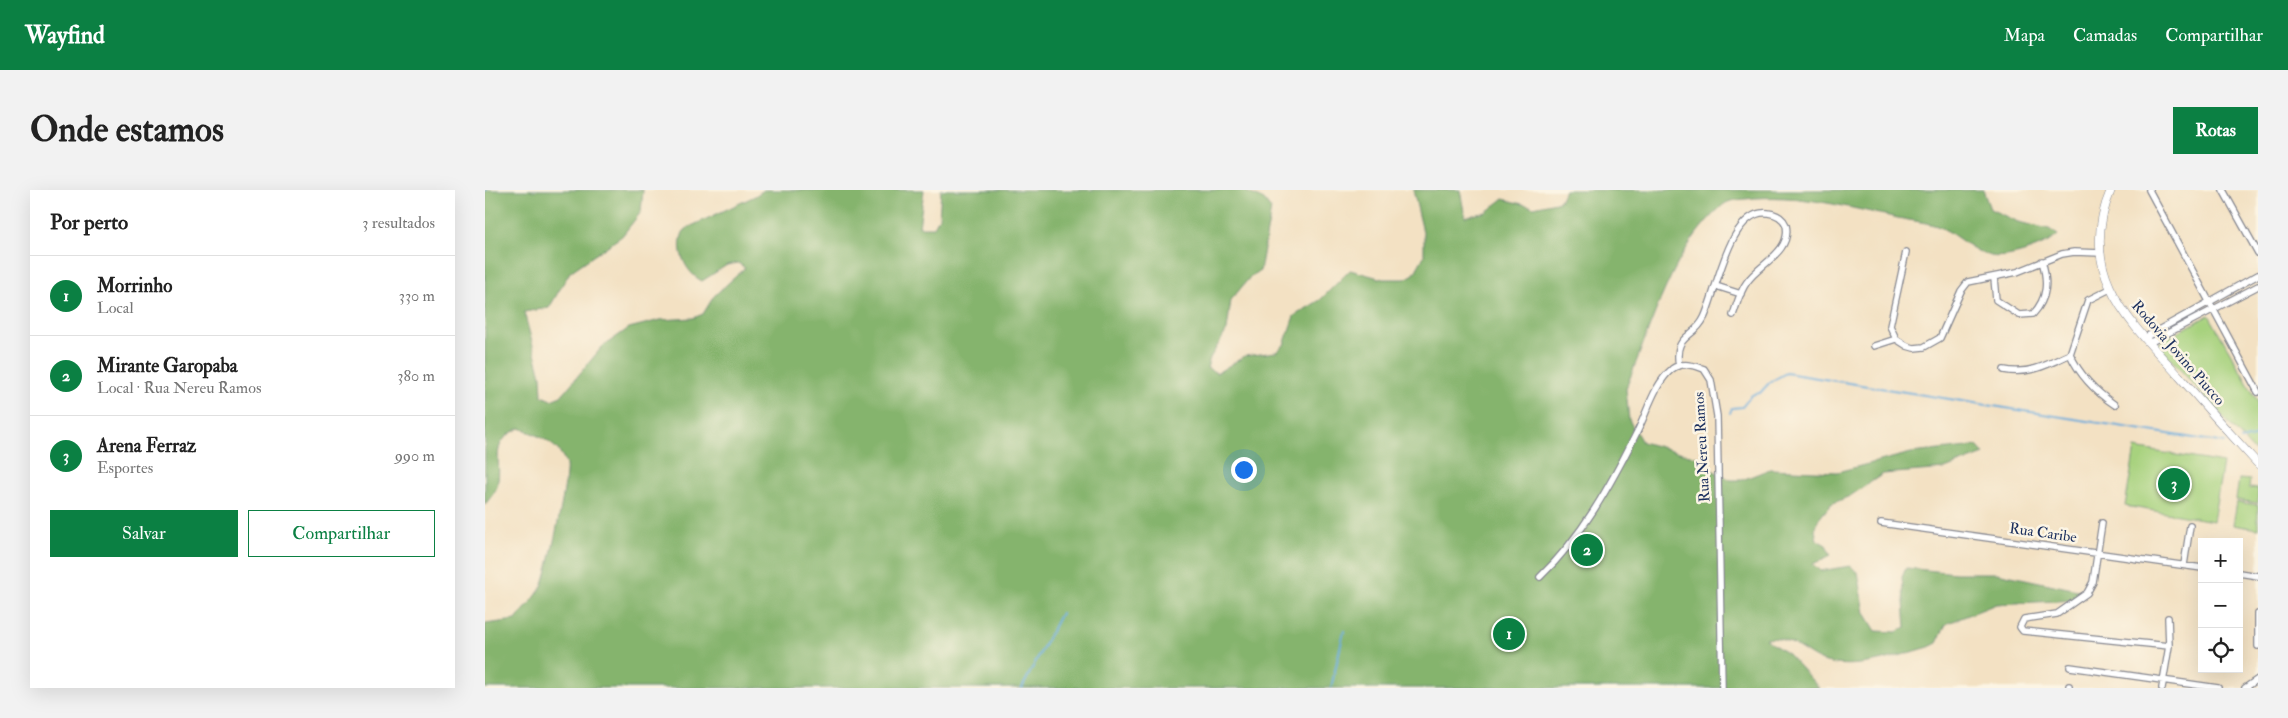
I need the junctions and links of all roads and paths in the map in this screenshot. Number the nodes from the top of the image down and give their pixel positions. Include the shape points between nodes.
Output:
1 (2111, 190) edge
2 (2149, 190) edge
3 (2223, 190) edge
4 (1906, 252) dead end
5 (2101, 253) junction
6 (2258, 253) edge
7 (2041, 261) junction
8 (2258, 275) edge
9 (1994, 278) junction
10 (1716, 286) junction
11 (2258, 286) edge
12 (2111, 289) junction
13 (1741, 294) junction
14 (2209, 302) junction
15 (2213, 310) junction
16 (1733, 315) dead end
17 (1897, 339) junction
18 (2147, 341) junction
19 (1873, 346) dead end
20 (2070, 354) junction
21 (1679, 366) junction
22 (2004, 370) dead end
23 (2258, 392) edge
24 (2115, 405) dead end
25 (2255, 458) edge
26 (2258, 464) edge
27 (1881, 523) dead end
28 (2102, 523) dead end
29 (2190, 526) dead end
30 (2097, 553) junction
31 (2184, 565) junction
32 (2198, 567) edge
33 (2243, 574) edge
34 (2258, 576) edge
35 (1540, 577) dead end
36 (2258, 614) edge
37 (2168, 618) dead end
38 (2169, 646) junction
39 (2258, 646) edge
40 (2069, 666) dead end
41 (2258, 679) edge
42 (2163, 681) junction
43 (1722, 688) edge
44 (2162, 688) edge
45 (2218, 688) edge
46 (2245, 688) edge

1 - 5 main road, Rodovia Jovino Piucco via 2101,216
2 - 14 street
3 - 6 street
4 - 17 street via 1891,318
5 - 7 street via 2074,252
5 - 12 main road, Rodovia Jovino Piucco
7 - 9 street
7 - 9 street via 2046,273 2045,291 2040,306 2033,314 2019,314 1995,300
8 - 14 street
9 - 17 street via 1968,282 1963,286 1940,338 1934,343 1914,348
10 - 13 street
10 - 13 street via 1738,230 1754,216 1764,213 1777,215 1786,225 1786,238 1774,258 1752,274
10 - 21 street via 1703,320 1677,350
11 - 15 street
12 - 18 main road, Rodovia Jovino Piucco via 2120,308
12 - 20 street via 2088,300
13 - 16 street
14 - 15 street
14 - 18 street
15 - 18 street
15 - 23 street
17 - 19 street
18 - 25 main road, Rodovia Jovino Piucco
20 - 22 street via 2033,370
20 - 24 street via 2076,367 2104,398
21 - 35 street via 1662,380 1627,450 1576,538
21 - 43 street, Rua Nereu Ramos via 1698,367 1709,374 1717,416
25 - 26 main road, Rodovia Jovino Piucco
27 - 30 street, Rua Caribe
28 - 30 street
29 - 31 street
30 - 31 street, Rua Caribe
30 - 38 street via 2093,582 2087,592 2057,614 2024,619 2020,624 2023,630
31 - 32 street, Rua Caribe
33 - 34 street
36 - 39 street
37 - 38 street
38 - 42 street
40 - 42 street
41 - 46 street
42 - 44 street
42 - 45 street

